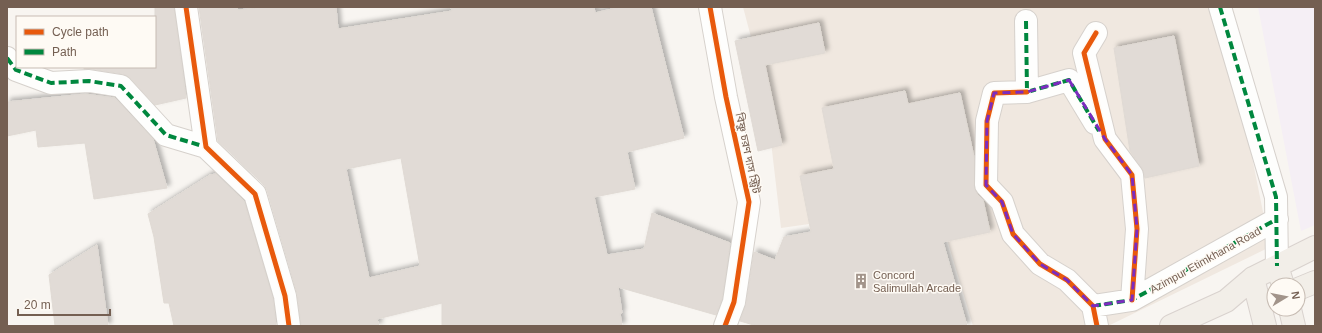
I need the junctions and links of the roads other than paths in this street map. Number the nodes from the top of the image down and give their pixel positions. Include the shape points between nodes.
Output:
1 (186, 7) edge
2 (710, 7) edge
3 (1220, 7) edge
4 (1026, 21) dead end
5 (1096, 33) dead end
6 (7, 58) edge
7 (1027, 92) junction
8 (1105, 139) junction
9 (206, 148) junction
10 (1277, 219) junction
11 (1315, 247) edge
12 (1280, 275) edge
13 (1253, 278) junction
14 (1266, 299) edge
15 (1132, 300) junction
16 (1226, 301) junction
17 (1266, 301) edge
18 (1266, 314) edge
19 (1095, 316) edge
20 (289, 326) edge
21 (725, 326) edge
22 (1171, 326) edge
23 (1265, 326) edge

1 - 9 street
2 - 21 street, বিষ্ণু চরণ দাস স্ট্রিট via 749,202 734,302
3 - 10 street via 1276,197
4 - 7 street
5 - 8 street, Azimpur Etimkhana Road via 1084,53
6 - 9 street via 16,70 51,83 89,81 121,86 166,135
7 - 8 street, Azimpur Etimkhana Road via 1068,80
7 - 19 street, Azimpur Etimkhana Road via 994,94 988,121 986,184 1002,202 1013,234 1040,264 1067,280
8 - 15 street, Azimpur Etimkhana Road via 1132,175 1137,229
9 - 20 street via 255,194 285,296
10 - 12 street
10 - 15 street, Azimpur Etimkhana Road
11 - 12 main road
12 - 13 main road
13 - 14 main road
13 - 16 main road
15 - 19 street, Azimpur Etimkhana Road
16 - 17 main road
16 - 22 main road
18 - 23 main road

